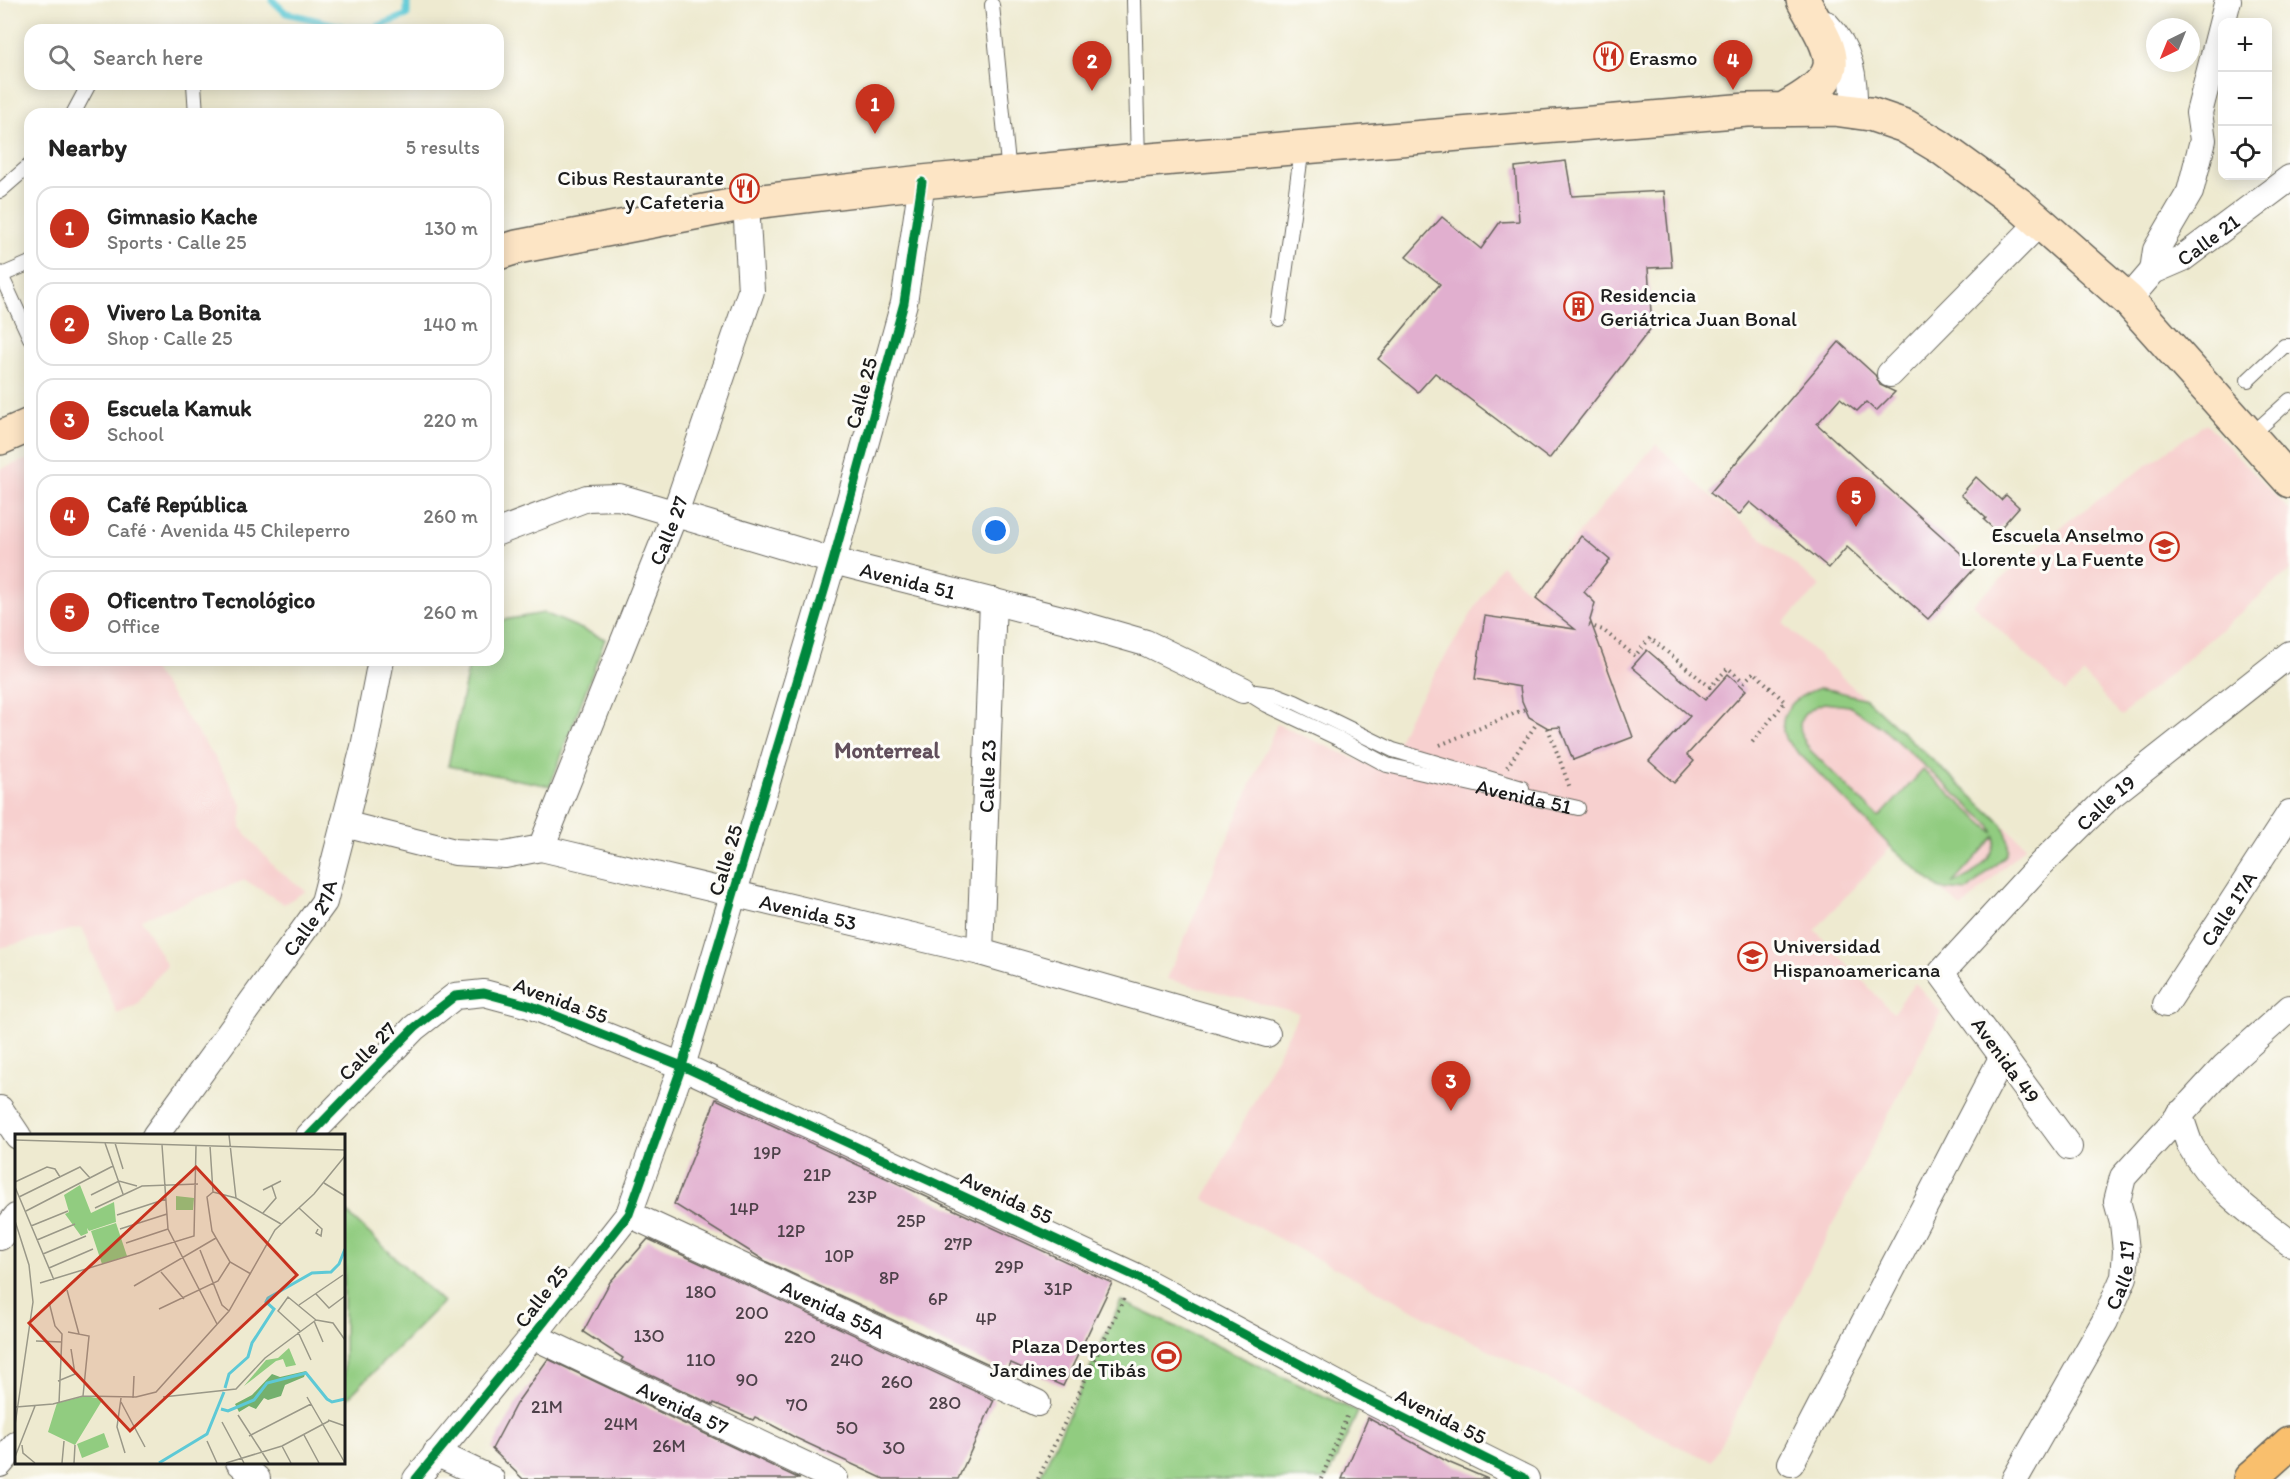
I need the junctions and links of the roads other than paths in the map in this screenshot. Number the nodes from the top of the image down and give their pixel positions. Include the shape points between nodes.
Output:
1 (1134, 0) edge
2 (1804, 0) edge
3 (2228, 0) edge
4 (992, 5) dead end
5 (86, 90) edge
6 (194, 90) edge
7 (76, 108) edge
8 (196, 108) edge
9 (1784, 109) junction
10 (1854, 111) junction
11 (1302, 147) junction
12 (1138, 161) junction
13 (24, 170) edge
14 (1009, 174) junction
15 (2290, 178) edge
16 (922, 182) junction
17 (0, 191) edge
18 (746, 203) junction
19 (2040, 222) junction
20 (504, 251) edge
21 (24, 265) edge
22 (2153, 271) junction
23 (1, 274) edge
24 (2128, 300) junction
25 (1279, 319) dead end
26 (24, 325) edge
27 (2290, 345) edge
28 (1890, 374) dead end
29 (2247, 380) dead end
30 (2290, 400) edge
31 (24, 428) edge
32 (2249, 437) junction
33 (0, 438) edge
34 (2290, 481) edge
35 (675, 513) junction
36 (504, 530) edge
37 (833, 561) junction
38 (993, 601) junction
39 (2290, 654) edge
40 (380, 666) edge
41 (1243, 690) junction
42 (1326, 716) junction
43 (1319, 731) junction
44 (2290, 813) edge
45 (344, 825) junction
46 (541, 848) junction
47 (733, 895) junction
48 (980, 952) junction
49 (1941, 973) joint
50 (455, 996) joint
51 (2166, 1004) dead end
52 (2290, 1008) edge
53 (1267, 1034) dead end
54 (2003, 1056) junction
55 (682, 1066) junction
56 (0, 1109) edge
57 (2180, 1114) junction
58 (17, 1134) edge
59 (156, 1134) edge
60 (311, 1134) edge
61 (2069, 1147) dead end
62 (629, 1214) junction
63 (15, 1218) edge
64 (0, 1237) edge
65 (2290, 1243) edge
66 (532, 1336) junction
67 (1038, 1403) dead end
68 (2290, 1443) edge
69 (15, 1446) edge
70 (436, 1453) junction
71 (1791, 1463) dead end
72 (0, 1464) edge
73 (241, 1464) edge
74 (257, 1479) edge
75 (416, 1479) edge
76 (491, 1479) edge
77 (835, 1479) edge
78 (1526, 1479) edge
79 (2015, 1479) edge
80 (2250, 1479) edge

1 - 12 lane
2 - 9 main road via 1831,57 1830,69 1809,95
2 - 10 street via 1832,30 1850,59
3 - 22 street via 2199,113 2203,140 2190,192 2156,250
4 - 14 lane
5 - 7 lane
6 - 8 lane
9 - 10 main road
9 - 11 main road
10 - 19 main road via 1905,126 1993,183
11 - 12 main road
11 - 25 lane
12 - 14 main road
13 - 17 lane
14 - 16 main road
15 - 22 street, Calle 21 via 2191,253
16 - 18 main road
16 - 37 street, Calle 25 via 904,303
18 - 20 main road
18 - 35 street, Calle 27 via 751,291
19 - 24 main road
19 - 28 street
21 - 23 lane
22 - 24 street, Calle 21
23 - 26 lane
24 - 32 main road
27 - 29 lane via 2284,346
30 - 32 lane
31 - 33 main road
32 - 34 main road
35 - 36 street, Avenida 51 via 619,497 587,498
35 - 37 street, Avenida 51
35 - 46 street, Calle 27
37 - 38 street, Avenida 51
37 - 47 street, Calle 25
38 - 41 street, Avenida 51 via 1146,643
38 - 48 street, Calle 23
39 - 49 street, Calle 19 via 2110,796
40 - 45 street, Calle 27A
41 - 42 lane, Avenida 51 via 1277,695
41 - 43 lane, Avenida 51
42 - 43 lane
42 - 43 lane, Avenida 51 via 1393,750 1578,808 1387,765
44 - 51 street, Calle 17A
45 - 46 street, Avenida 53 via 455,852 505,855
45 - 59 street, Calle 27A via 324,902
46 - 47 street, Avenida 53
47 - 48 street, Avenida 53
47 - 55 street, Calle 25
48 - 53 street, Avenida 53
49 - 54 street, Avenida 49
50 - 55 street, Avenida 55 via 484,993 529,1005
50 - 60 street, Calle 27 via 414,1028
52 - 57 street, Calle 17 via 2224,1067
54 - 61 street, Avenida 49
54 - 71 street
55 - 62 street, Calle 25
55 - 78 street, Avenida 55 via 1135,1276
56 - 58 street
57 - 65 street via 2190,1143 2204,1166 2222,1187
57 - 79 street, Calle 17 via 2123,1177 2117,1201 2126,1251 2124,1277 2105,1321
62 - 66 street, Calle 25
62 - 67 street, Avenida 55A
63 - 64 street
66 - 70 street, Calle 25
66 - 77 street, Avenida 57
68 - 80 highway
69 - 72 street
70 - 75 street, Calle 25
70 - 76 street
73 - 74 street

